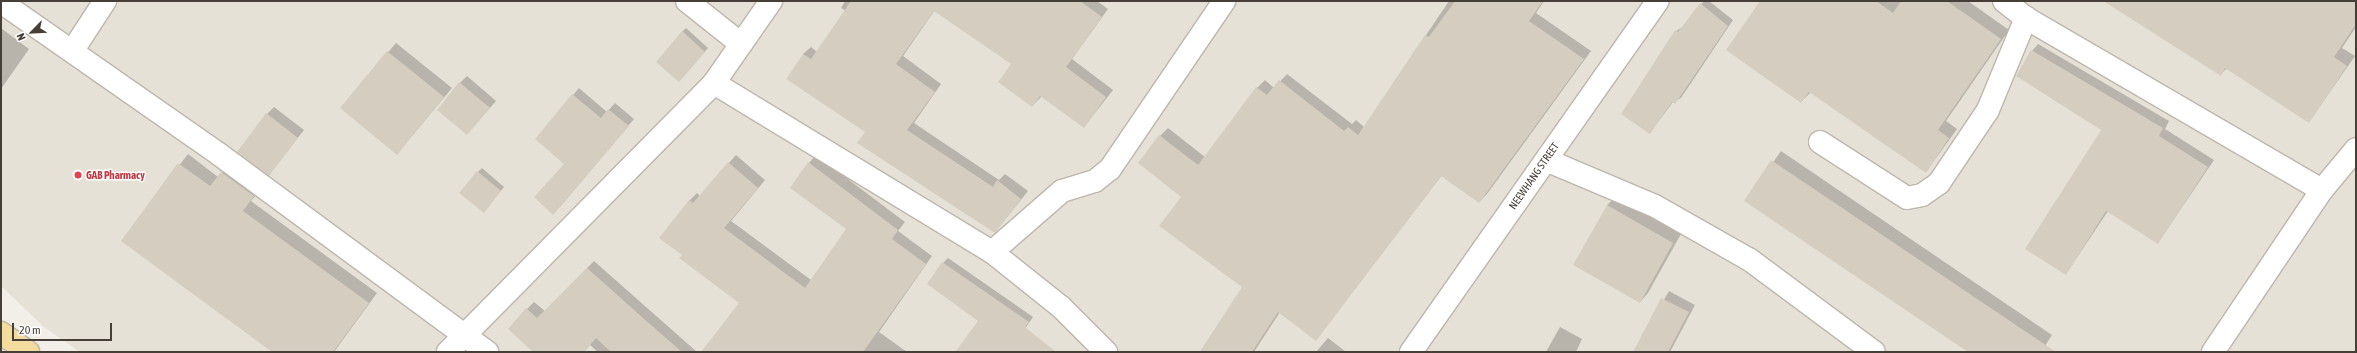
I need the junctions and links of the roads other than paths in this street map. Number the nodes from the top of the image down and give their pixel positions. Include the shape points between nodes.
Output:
1 (105, 1) edge
2 (687, 1) edge
3 (771, 1) edge
4 (1224, 1) edge
5 (1658, 1) edge
6 (2004, 1) edge
7 (1, 2) edge
8 (2026, 18) junction
9 (741, 44) junction
10 (73, 50) junction
11 (714, 83) junction
12 (1820, 142) dead end
13 (2356, 148) edge
14 (1546, 160) junction
15 (2322, 190) junction
16 (992, 252) junction
17 (464, 332) junction
18 (1, 333) edge
19 (28, 352) edge
20 (448, 352) edge
21 (487, 352) edge
22 (1106, 352) edge
23 (1411, 352) edge
24 (1874, 352) edge
25 (2213, 352) edge

1 - 10 street
2 - 9 street
3 - 9 street
4 - 16 street via 1110,169 1095,181 1062,191
5 - 14 street, NEEWHANG STREET
6 - 8 street
7 - 10 street
8 - 12 street via 1988,110 1938,183 1922,195 1906,198
8 - 15 street
9 - 11 street
10 - 17 street
11 - 16 street
11 - 17 street
13 - 15 street
14 - 23 street, NEEWHANG STREET
14 - 24 street via 1655,206 1750,260
15 - 25 street
16 - 22 street via 1061,307
17 - 20 street
17 - 21 street
18 - 19 main road

